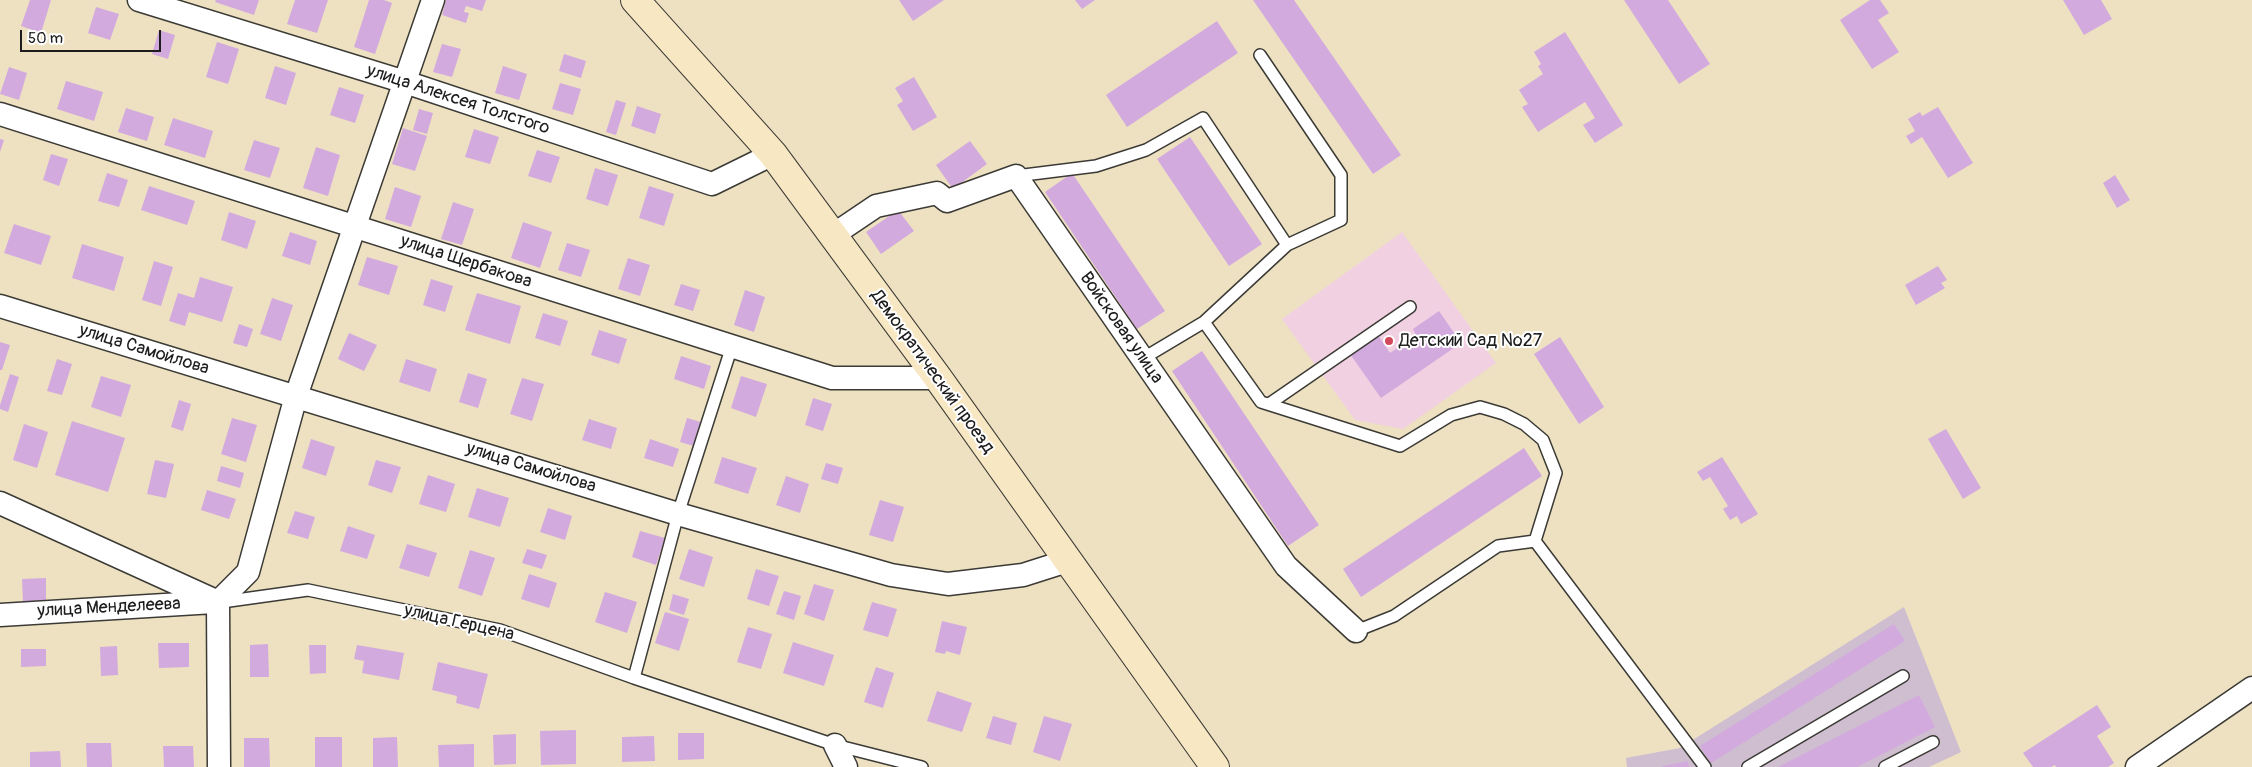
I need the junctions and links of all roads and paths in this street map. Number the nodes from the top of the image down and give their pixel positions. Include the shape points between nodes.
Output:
1 (139, 0) edge
2 (433, 0) edge
3 (635, 0) edge
4 (1260, 55) dead end
5 (405, 82) junction
6 (0, 114) edge
7 (773, 154) junction
8 (1016, 176) junction
9 (354, 226) junction
10 (833, 235) junction
11 (1287, 245) junction
12 (0, 306) edge
13 (1410, 307) dead end
14 (1204, 322) junction
15 (732, 346) junction
16 (1142, 358) junction
17 (938, 378) junction
18 (296, 396) junction
19 (1268, 404) junction
20 (0, 503) edge
21 (678, 514) junction
22 (1535, 541) junction
23 (1067, 561) junction
24 (218, 602) junction
25 (0, 615) edge
26 (1356, 631) joint
27 (1903, 676) dead end
28 (634, 678) junction
29 (2252, 688) edge
30 (1933, 742) dead end
31 (835, 745) junction
32 (1211, 764) edge
33 (219, 767) edge
34 (846, 767) edge
35 (922, 767) edge
36 (1705, 767) edge
37 (1748, 767) edge
38 (1885, 767) edge
39 (2137, 767) edge

1 - 5 street, улица Алексея Толстого
2 - 5 street
3 - 7 main road, Демократический проезд
4 - 11 lane via 1342,175 1341,220
5 - 7 street, улица Алексея Толстого via 712,184
5 - 9 street
6 - 9 street, улица Щербакова
7 - 10 main road, Демократический проезд
8 - 10 street via 947,202 938,193 876,206
8 - 11 lane via 1096,166 1146,150 1203,118
8 - 16 street, Войсковая улица
9 - 15 street, улица Щербакова
9 - 18 street
10 - 17 main road, Демократический проезд
11 - 14 lane
12 - 18 street, улица Самойлова
13 - 19 lane
14 - 16 lane
14 - 19 lane via 1262,402
15 - 17 street, улица Щербакова via 832,378
15 - 21 lane
16 - 26 street, Войсковая улица via 1286,566
17 - 23 main road, Демократический проезд
18 - 21 street, улица Самойлова
18 - 24 street via 248,572
19 - 22 lane via 1400,446 1451,415 1480,407 1524,424 1542,440 1556,473
20 - 24 street
21 - 23 street, улица Самойлова via 891,575 948,584 1022,575
21 - 28 lane
22 - 26 lane via 1498,546 1394,616
22 - 36 lane
23 - 32 main road, Демократический проезд
24 - 25 street, улица Менделеева
24 - 28 lane, улица Герцена via 308,590 500,630
24 - 33 street
27 - 37 lane
28 - 31 lane, улица Герцена
29 - 39 street
30 - 38 lane
31 - 34 street
31 - 35 lane, улица Герцена

